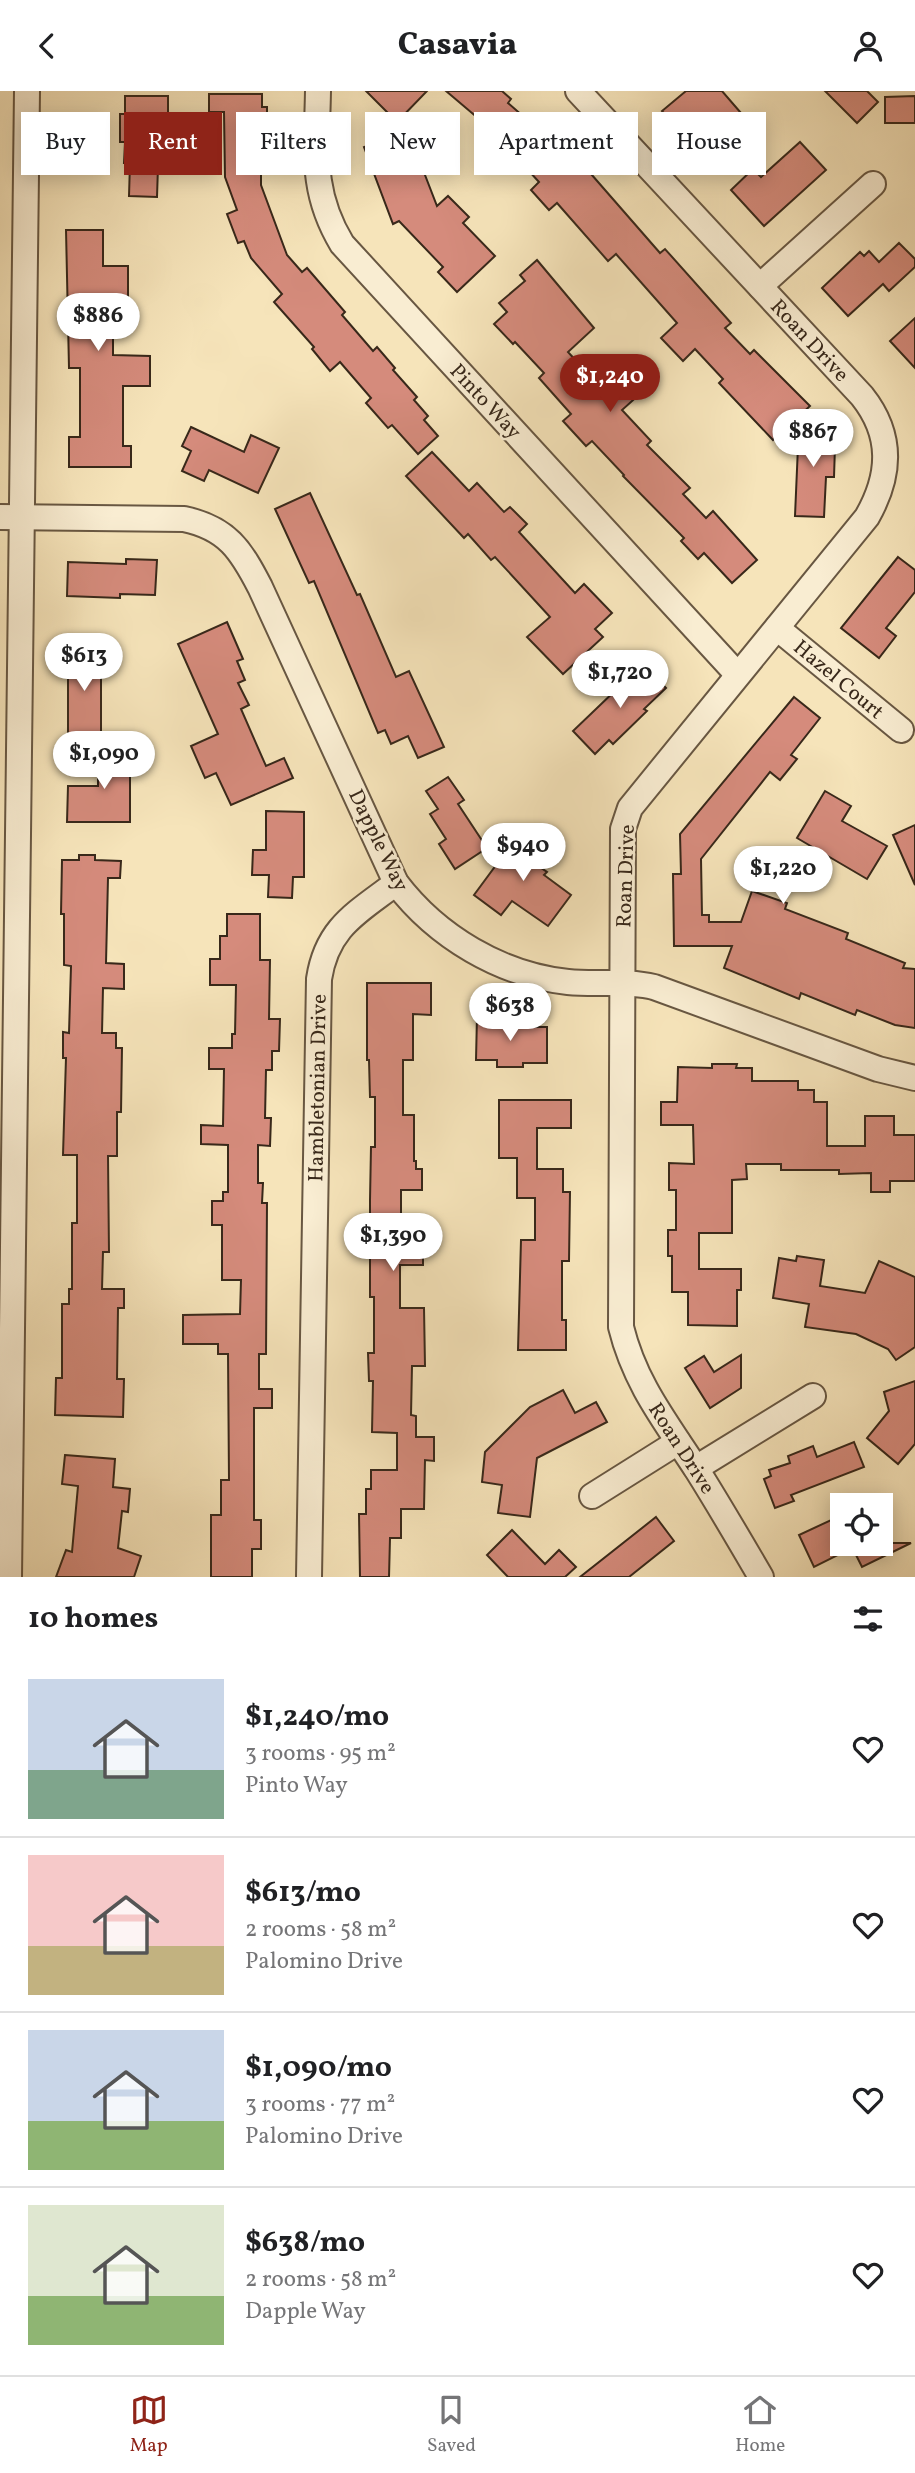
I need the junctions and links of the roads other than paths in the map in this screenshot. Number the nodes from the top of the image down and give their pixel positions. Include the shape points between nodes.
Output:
1 (27, 91) edge
2 (318, 91) edge
3 (578, 91) edge
4 (873, 184) dead end
5 (760, 286) junction
6 (10, 517) edge
7 (777, 628) junction
8 (737, 674) junction
9 (901, 730) dead end
10 (396, 883) junction
11 (622, 984) junction
12 (915, 1078) edge
13 (813, 1396) dead end
14 (678, 1442) junction
15 (696, 1468) junction
16 (592, 1496) dead end
17 (9, 1577) edge
18 (309, 1577) edge
19 (761, 1577) edge

1 - 6 street
2 - 8 street, Pinto Way via 320,192 342,244
3 - 5 street, Roan Drive
4 - 5 street
5 - 7 street, Roan Drive via 869,406 881,429 886,456 878,495 867,517
6 - 10 street, Dapple Way via 184,519 210,526 233,543 260,587
6 - 17 street
7 - 8 street, Roan Drive
7 - 9 street, Hazel Court
8 - 11 street, Roan Drive via 625,819
10 - 11 street, Dapple Way via 436,925 498,963 551,980
10 - 18 street, Hambletonian Drive via 339,929 329,942 319,979
11 - 12 street, Dapple Way via 654,987 878,1069
11 - 14 street, Roan Drive via 621,1327 634,1369
13 - 15 street
14 - 15 street, Roan Drive
14 - 16 street
15 - 19 street, Roan Drive

